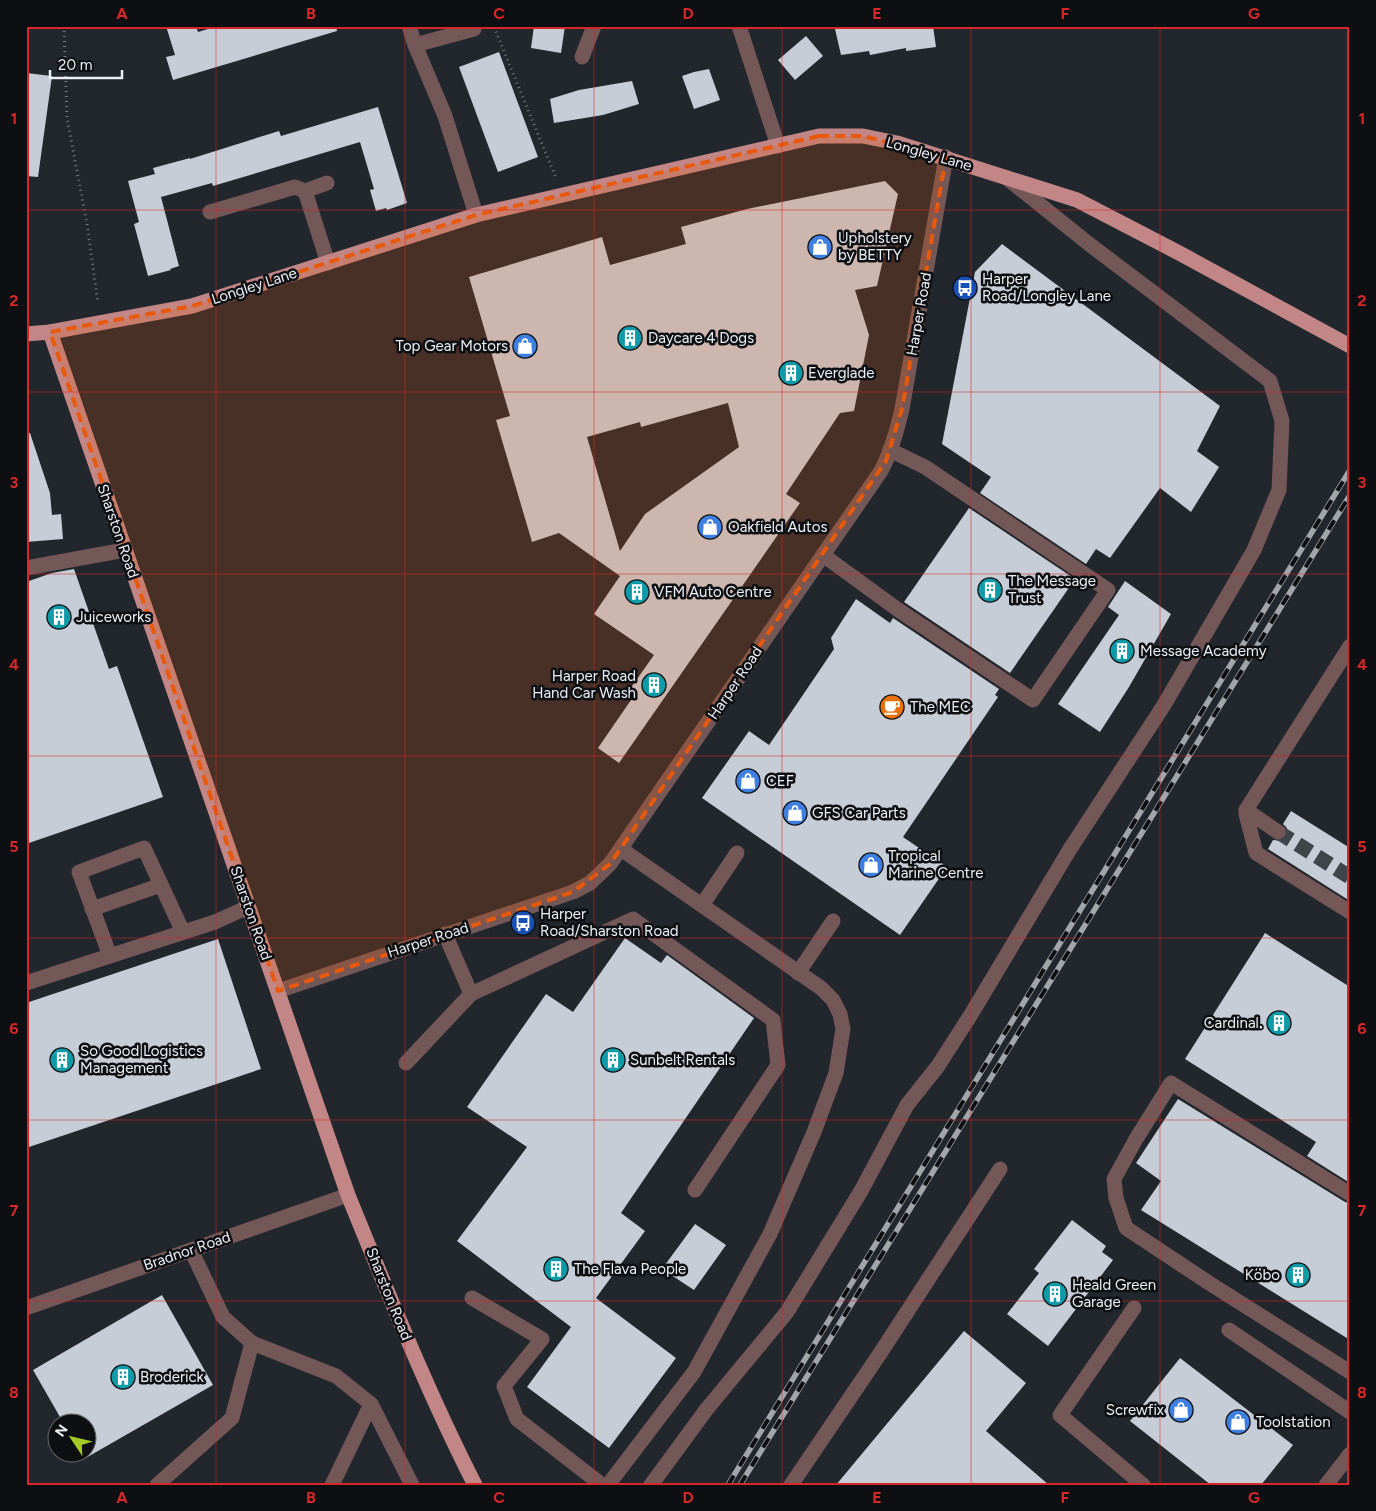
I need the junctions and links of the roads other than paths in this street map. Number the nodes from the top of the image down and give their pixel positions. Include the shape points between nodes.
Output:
1 (409, 26) edge
2 (594, 26) edge
3 (739, 26) edge
4 (474, 29) dead end
5 (415, 46) junction
6 (582, 57) dead end
7 (778, 146) junction
8 (946, 158) junction
9 (1004, 176) junction
10 (327, 183) dead end
11 (305, 191) junction
12 (210, 212) dead end
13 (476, 215) junction
14 (328, 263) junction
15 (50, 332) junction
16 (26, 334) edge
17 (1350, 346) edge
18 (890, 450) junction
19 (125, 550) junction
20 (823, 555) junction
21 (26, 568) edge
22 (1350, 646) edge
23 (1246, 810) junction
24 (1278, 832) tunnel mouth
25 (621, 849) junction
26 (737, 853) dead end
27 (161, 885) junction
28 (702, 905) junction
29 (248, 907) junction
30 (92, 909) junction
31 (1350, 912) edge
32 (833, 921) dead end
33 (183, 932) junction
34 (445, 934) junction
35 (110, 956) junction
36 (798, 973) junction
37 (26, 983) edge
38 (278, 991) junction
39 (471, 994) junction
40 (406, 1063) dead end
41 (1000, 1169) dead end
42 (695, 1190) dead end
43 (1350, 1194) edge
44 (348, 1195) junction
45 (191, 1250) junction
46 (472, 1298) dead end
47 (26, 1308) edge
48 (1134, 1308) dead end
49 (1230, 1330) dead end
50 (252, 1343) junction
51 (1350, 1372) edge
52 (371, 1404) junction
53 (1350, 1412) edge
54 (1350, 1454) edge
55 (157, 1485) edge
56 (332, 1485) edge
57 (412, 1485) edge
58 (475, 1485) edge
59 (602, 1485) edge
60 (608, 1485) edge
61 (651, 1485) edge
62 (791, 1485) edge
63 (1143, 1485) edge
64 (1326, 1485) edge

1 - 5 street
2 - 6 street
3 - 7 street
4 - 5 street
5 - 13 street via 445,116
7 - 8 main road, Longley Lane via 819,136 863,136 897,142
7 - 13 main road, Longley Lane
8 - 9 main road, Longley Lane
8 - 18 street, Harper Road via 902,409
9 - 17 main road, Longley Lane via 1077,200
9 - 61 street via 1270,381 1282,421 1279,490 1254,550 1164,705 1070,848 938,1066 907,1105 861,1192 787,1312 706,1410
10 - 11 street
11 - 12 street via 295,187
11 - 14 street
13 - 14 main road, Longley Lane
14 - 15 main road, Longley Lane via 192,306
15 - 16 main road, Longley Lane
15 - 19 main road, Sharston Road
18 - 20 street, Harper Road via 881,471
18 - 20 street via 925,467 1108,590 1033,700
19 - 21 street
19 - 29 main road, Sharston Road
20 - 25 street, Harper Road
22 - 23 street
23 - 24 street
23 - 31 street via 1256,854
25 - 28 street
25 - 34 street, Harper Road via 600,875 574,892
26 - 28 street
27 - 30 street
27 - 30 street via 144,848 79,872
27 - 33 street
28 - 36 street
29 - 33 street
29 - 38 main road, Sharston Road
30 - 35 street
32 - 36 street
33 - 35 street
34 - 38 street, Harper Road
34 - 39 street
35 - 37 street
36 - 60 street via 821,988 833,1000 840,1014 843,1029 836,1073 770,1234 694,1372
38 - 44 main road, Sharston Road
39 - 40 street
39 - 42 street via 633,919 773,1020 778,1065
41 - 62 street
43 - 51 street via 1171,1084 1114,1179 1116,1198 1126,1228
44 - 45 street, Bradnor Road
44 - 58 main road, Sharston Road via 403,1329
45 - 47 street, Bradnor Road
45 - 50 street via 223,1316
46 - 59 street via 542,1339 504,1386 517,1419
48 - 63 street via 1060,1415
49 - 53 street
50 - 52 street via 336,1376
50 - 55 street via 232,1418
52 - 56 street
52 - 57 street
54 - 64 street

